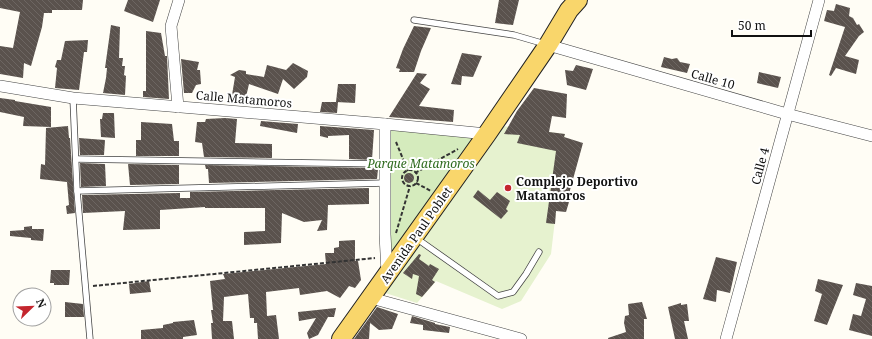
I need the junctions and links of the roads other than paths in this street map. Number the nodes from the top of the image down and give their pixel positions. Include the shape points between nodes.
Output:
1 (179, 0) edge
2 (819, 0) edge
3 (573, 3) edge
4 (414, 20) dead end
5 (548, 45) junction
6 (0, 86) edge
7 (73, 98) junction
8 (178, 107) junction
9 (787, 114) junction
10 (385, 124) junction
11 (487, 134) junction
12 (872, 136) edge
13 (76, 159) junction
14 (385, 164) junction
15 (385, 183) junction
16 (77, 191) junction
17 (414, 237) junction
18 (539, 252) dead end
19 (387, 276) junction
20 (371, 298) junction
21 (90, 339) edge
22 (340, 339) edge
23 (521, 339) edge
24 (726, 339) edge

1 - 8 street via 171,26
2 - 9 street, Calle 4
3 - 5 main road, Avenida Paul Poblet
4 - 5 lane via 514,35
5 - 9 street, Calle 10
5 - 11 main road, Avenida Paul Poblet
6 - 7 street, Calle Matamoros
7 - 8 street, Calle Matamoros
7 - 13 lane
8 - 10 street, Calle Matamoros
9 - 12 street, Calle 10
9 - 24 street, Calle 4
10 - 11 street, Calle Matamoros
10 - 14 street
11 - 17 main road, Avenida Paul Poblet
13 - 14 lane
13 - 16 lane
14 - 15 street
15 - 16 lane
15 - 19 street
16 - 21 lane
17 - 18 lane via 498,296 513,292
17 - 19 main road, Avenida Paul Poblet
19 - 20 main road, Avenida Paul Poblet
20 - 22 main road, Avenida Paul Poblet
20 - 23 street

